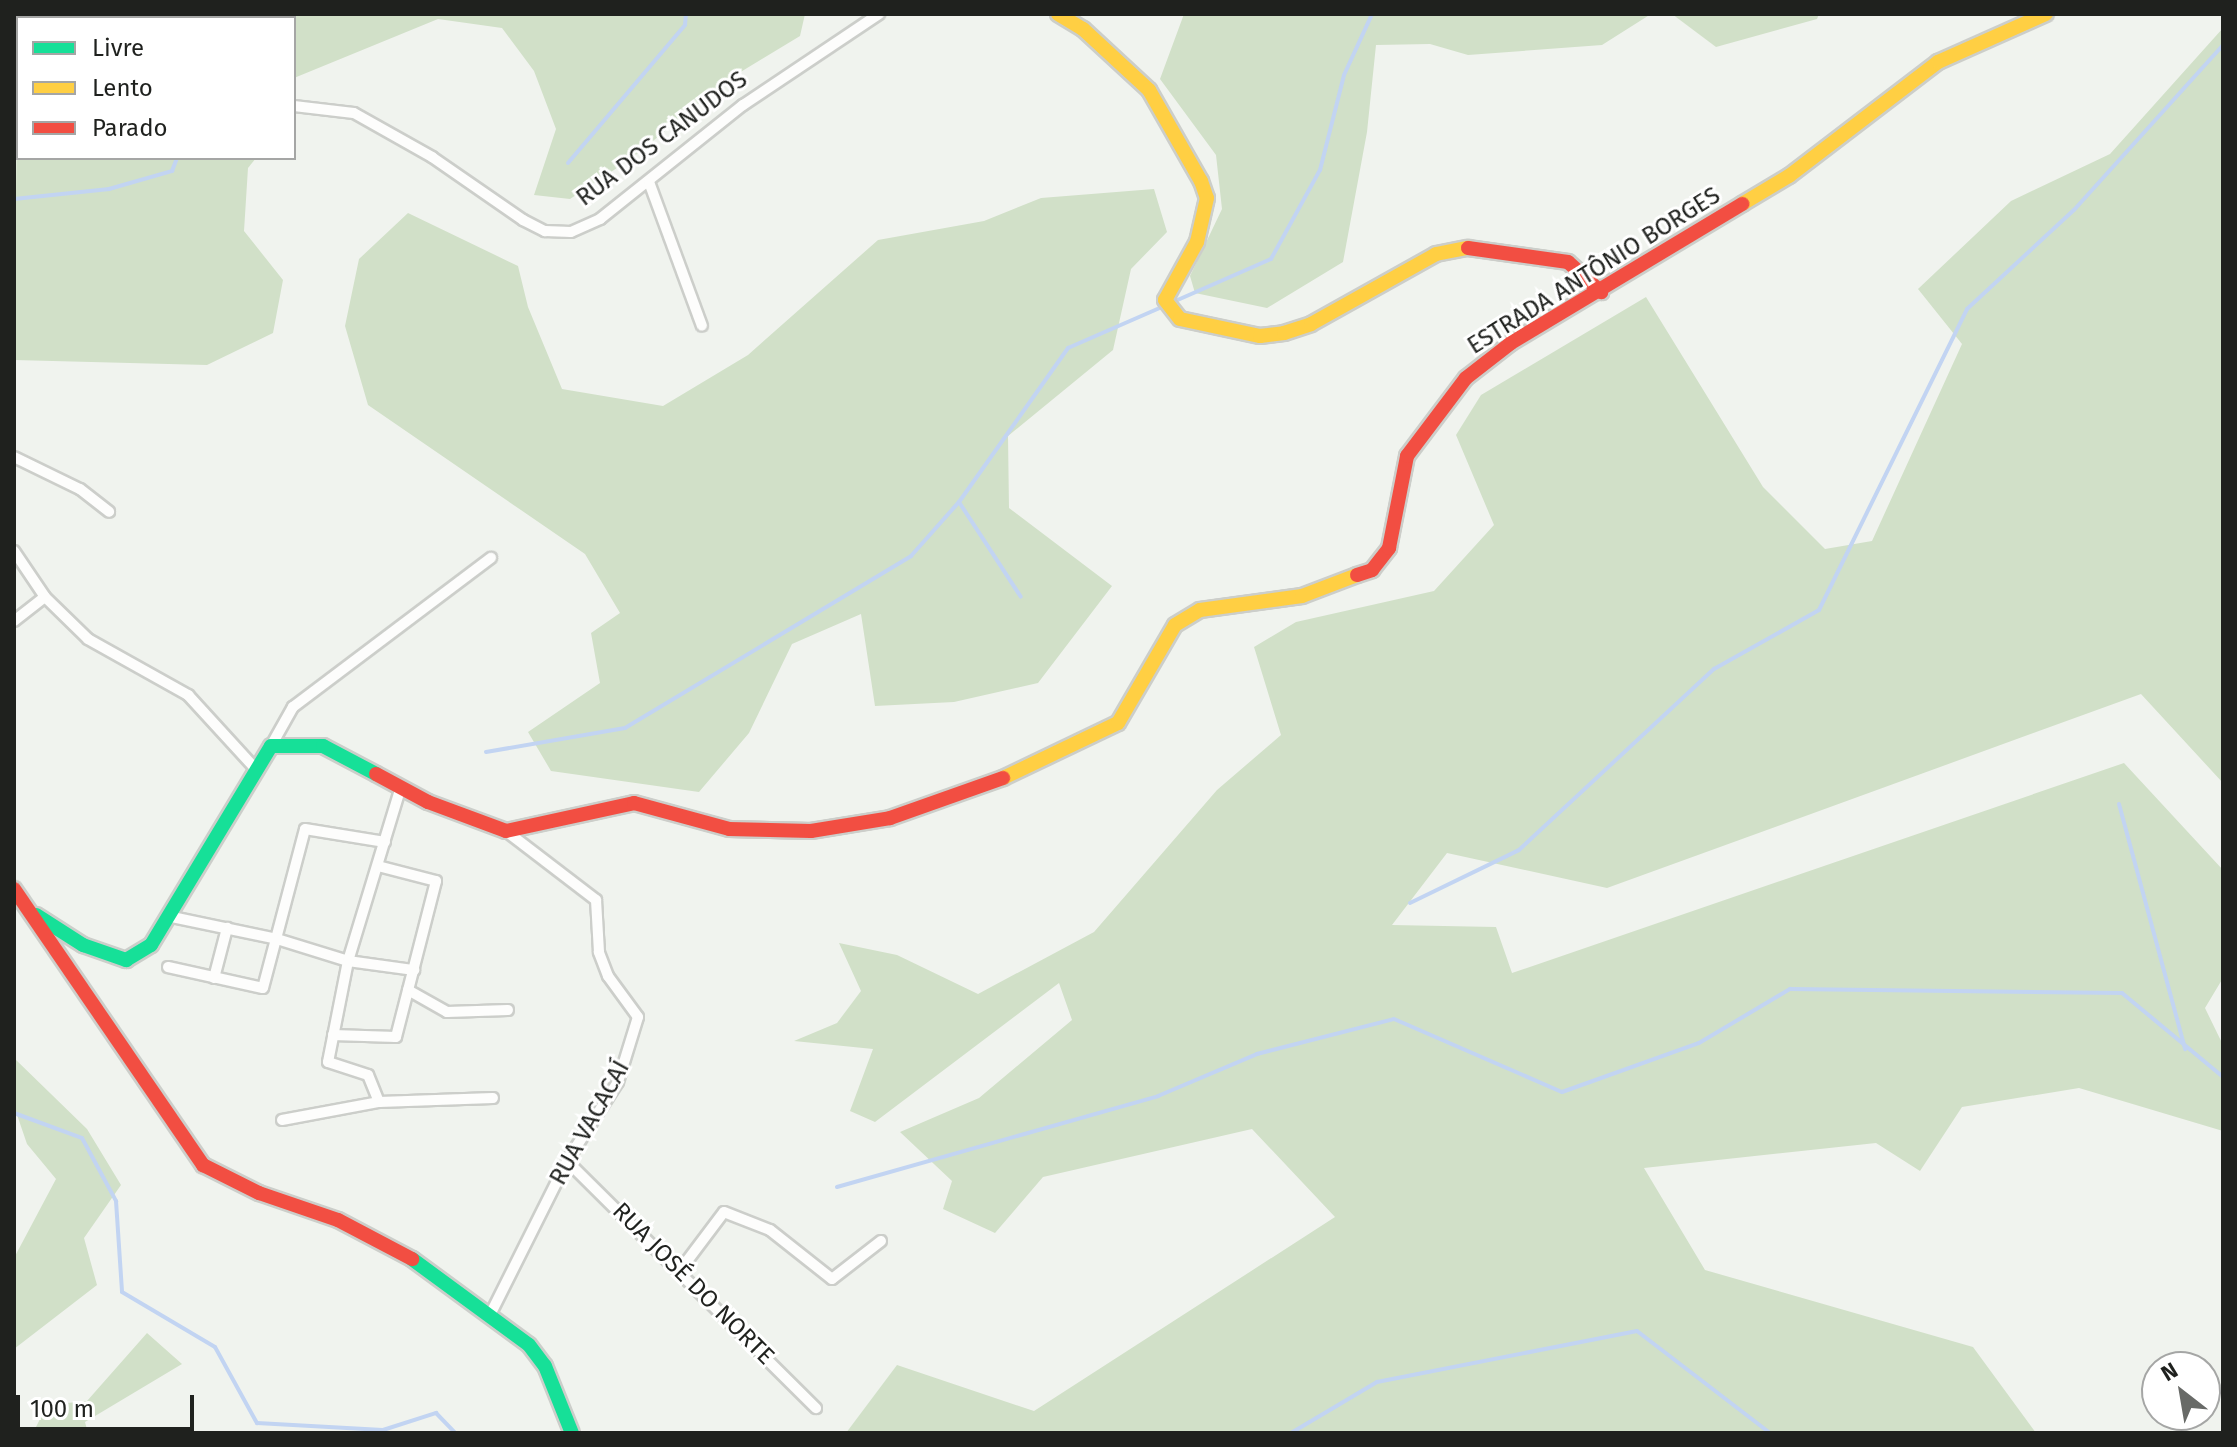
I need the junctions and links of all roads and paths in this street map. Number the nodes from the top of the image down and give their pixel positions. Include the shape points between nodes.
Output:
1 (879, 14) edge
2 (1058, 14) edge
3 (2046, 14) edge
4 (296, 106) edge
5 (649, 182) junction
6 (1601, 292) junction
7 (702, 326) dead end
8 (14, 457) edge
9 (109, 512) dead end
10 (14, 551) edge
11 (491, 558) dead end
12 (45, 597) junction
13 (14, 621) edge
14 (271, 746) junction
15 (254, 767) junction
16 (401, 787) junction
17 (506, 831) junction
18 (385, 842) junction
19 (378, 866) junction
20 (14, 889) edge
21 (36, 915) junction
22 (172, 917) junction
23 (227, 928) junction
24 (277, 939) junction
25 (348, 961) junction
26 (168, 967) dead end
27 (414, 970) junction
28 (214, 978) junction
29 (408, 990) junction
30 (508, 1010) dead end
31 (333, 1035) junction
32 (493, 1098) dead end
33 (379, 1102) junction
34 (282, 1120) dead end
35 (567, 1161) junction
36 (881, 1241) dead end
37 (681, 1269) junction
38 (490, 1315) junction
39 (816, 1408) dead end
40 (572, 1433) edge

1 - 5 street, RUA DOS CANUDOS via 743,105
2 - 6 street via 1083,29 1149,90 1201,181 1207,198 1197,242 1165,300 1180,319 1260,336 1284,333 1311,324 1436,254 1475,247 1568,262
3 - 6 street, ESTRADA ANTÔNIO BORGES via 1938,62 1789,176
4 - 5 street, RUA DOS CANUDOS via 354,113 545,231 571,232 600,219
5 - 7 street
6 - 17 street, ESTRADA ANTÔNIO BORGES via 1511,343 1466,378 1407,456 1389,548 1372,570 1302,596 1200,610 1175,625 1118,723 997,781 890,818 811,831 729,829 634,803
8 - 9 street via 80,489
10 - 12 street
11 - 14 street via 293,707
12 - 13 street
12 - 15 street via 88,639 188,695
14 - 15 street
14 - 16 street via 323,746
15 - 22 street
16 - 17 street
16 - 18 street
17 - 35 street, RUA VACACAÍ via 596,900 599,952 608,976 638,1017 618,1082
18 - 19 street
18 - 24 street via 305,829
19 - 25 street
19 - 27 street via 436,881
20 - 21 street
21 - 22 street via 83,945 126,960 151,945
21 - 38 street via 203,1165 259,1193 338,1220 408,1256
22 - 23 street
23 - 24 street
23 - 28 street
24 - 25 street
24 - 28 street via 263,988
25 - 27 street
25 - 31 street
26 - 28 street
27 - 29 street
29 - 30 street via 447,1012
29 - 31 street via 396,1037
31 - 33 street via 329,1064 368,1075
32 - 33 street
33 - 34 street
35 - 37 street, RUA JOSÉ DO NORTE
35 - 38 street, RUA VACACAÍ
36 - 37 street via 832,1279 770,1230 724,1212
37 - 39 street, RUA JOSÉ DO NORTE
38 - 40 street via 529,1345 545,1366

